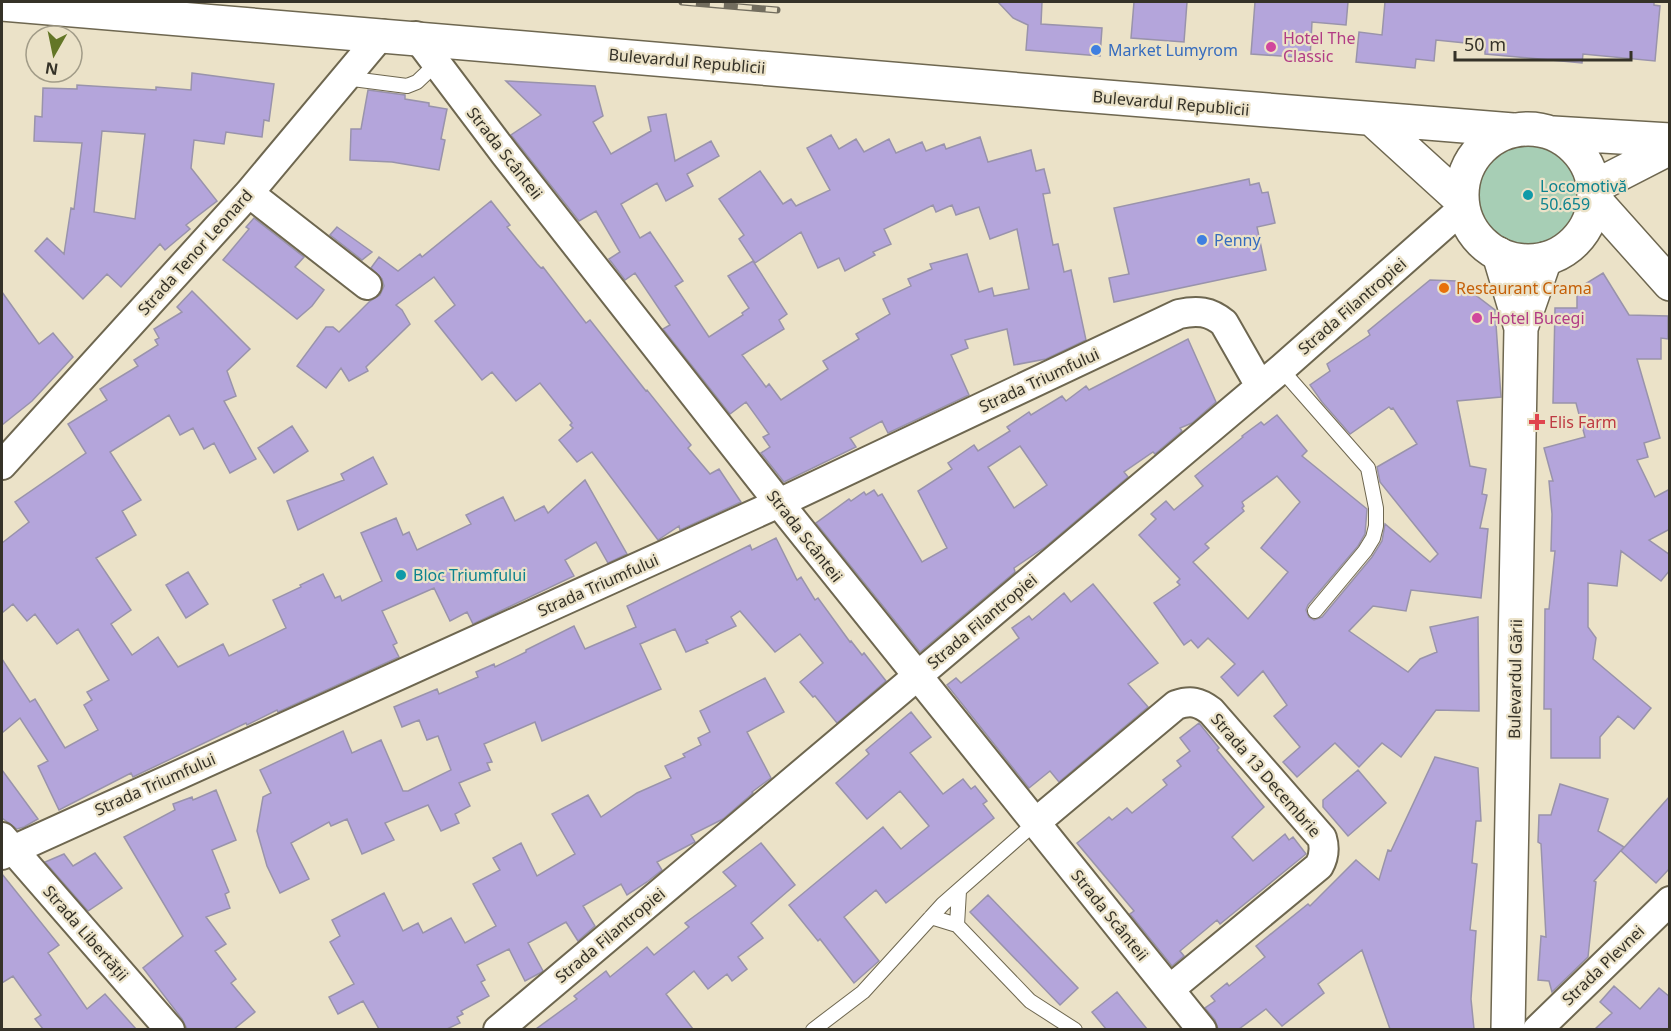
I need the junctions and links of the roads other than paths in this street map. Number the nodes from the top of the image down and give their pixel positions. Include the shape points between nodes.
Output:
1 (2, 4) edge
2 (382, 34) junction
3 (416, 36) junction
4 (435, 64) junction
5 (345, 78) junction
6 (1372, 119) junction
7 (1512, 130) junction
8 (1553, 133) junction
9 (1670, 140) edge
10 (1670, 148) edge
11 (249, 193) junction
12 (1594, 193) junction
13 (1462, 205) junction
14 (1499, 254) junction
15 (1545, 259) junction
16 (1670, 284) edge
17 (367, 285) dead end
18 (1521, 328) junction
19 (1270, 378) junction
20 (2, 465) edge
21 (779, 503) junction
22 (1316, 611) dead end
23 (916, 676) junction
24 (1035, 823) junction
25 (5, 847) edge
26 (959, 891) junction
27 (931, 917) junction
28 (1665, 917) edge
29 (957, 925) junction
30 (1170, 989) junction
31 (170, 1029) edge
32 (498, 1029) edge
33 (813, 1029) edge
34 (1075, 1029) edge
35 (1202, 1029) edge
36 (1509, 1029) edge
37 (1537, 1029) edge

1 - 2 main road, Bulevardul Republicii
2 - 3 main road, Bulevardul Republicii
2 - 5 street, Strada Tenor Leonard
3 - 4 street, Strada Scânteii
3 - 6 main road, Bulevardul Republicii
4 - 5 lane via 417,82 407,86
4 - 21 street, Strada Scânteii
5 - 11 street, Strada Tenor Leonard
6 - 7 main road, Bulevardul Republicii
6 - 13 main road
7 - 8 main road via 1533,128
7 - 13 main road via 1491,139 1474,155 1464,177
8 - 9 main road
8 - 12 main road via 1581,154 1590,169
10 - 12 main road
11 - 17 street
11 - 20 street, Strada Tenor Leonard
12 - 15 main road via 1584,230 1574,243
12 - 16 main road
13 - 14 main road via 1470,228 1482,243
13 - 19 street, Strada Filantropiei
14 - 15 main road via 1529,261
14 - 18 main road, Bulevardul Gării
15 - 18 main road, Bulevardul Gării
18 - 36 main road, Bulevardul Gării
19 - 21 street, Strada Triumfului via 1216,316 1193,311 1166,319
19 - 22 lane via 1368,468 1376,508 1373,538
19 - 23 street, Strada Filantropiei
21 - 23 street, Strada Scânteii
21 - 25 street, Strada Triumfului
23 - 24 street, Strada Scânteii
23 - 32 street, Strada Filantropiei
24 - 26 lane
24 - 30 street, Strada Scânteii
24 - 30 street, Strada 13 Decembrie via 1176,705 1187,701 1211,711 1322,838 1319,866
25 - 31 street, Strada Libertății
26 - 27 lane
26 - 29 lane
27 - 29 lane
27 - 33 lane via 863,992
28 - 37 street, Strada Plevnei
29 - 34 lane via 1030,1001
30 - 35 street, Strada Scânteii

